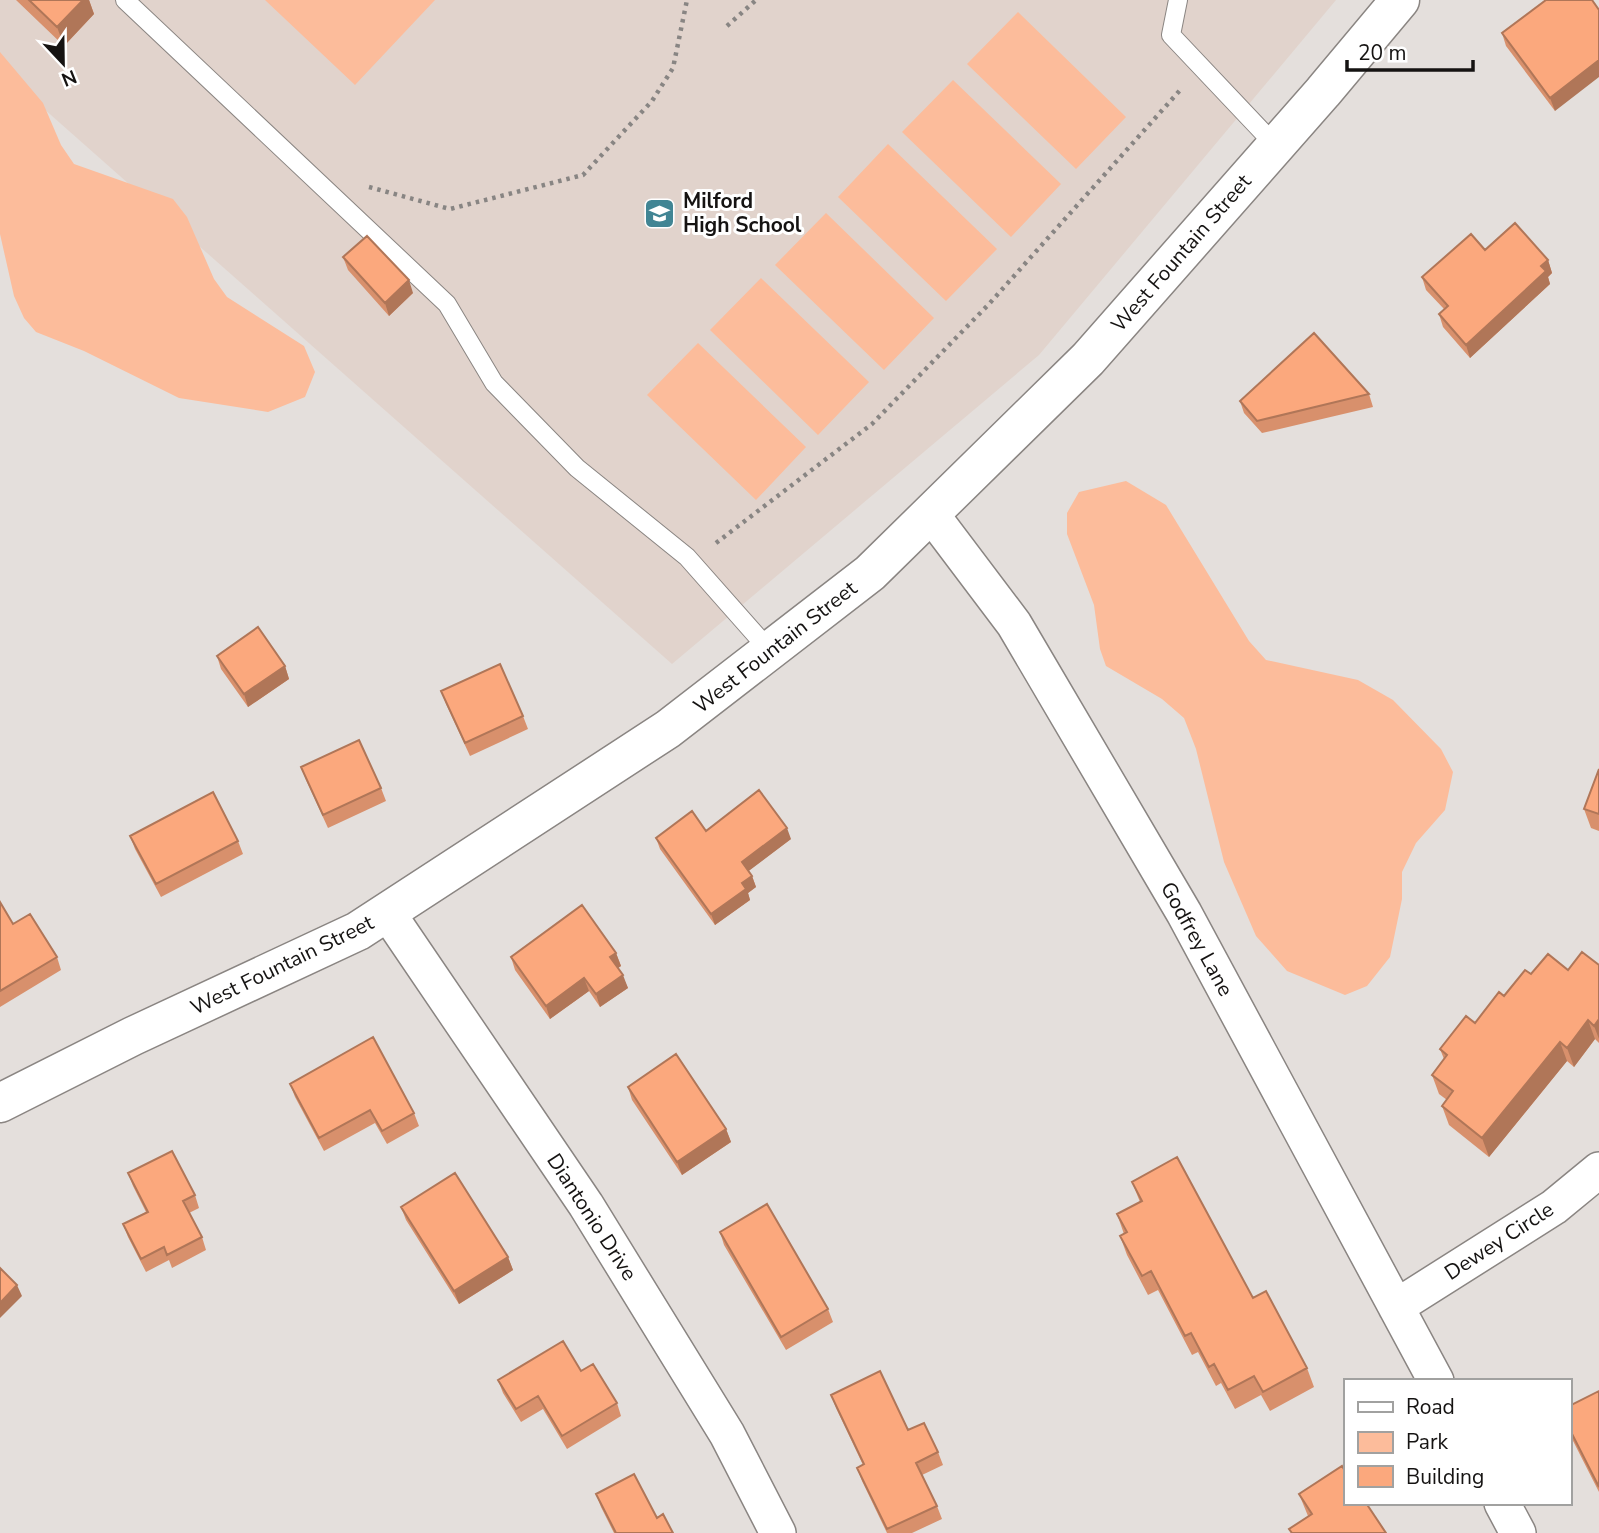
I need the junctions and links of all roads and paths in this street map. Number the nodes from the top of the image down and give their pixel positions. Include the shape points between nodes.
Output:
1 (125, 0) edge
2 (687, 0) edge
3 (756, 0) edge
4 (1178, 0) edge
5 (1400, 0) edge
6 (727, 26) dead end
7 (1201, 67) junction
8 (1276, 146) junction
9 (364, 186) dead end
10 (931, 514) junction
11 (692, 563) junction
12 (770, 651) junction
13 (387, 912) junction
14 (0, 1103) edge
15 (1599, 1170) edge
16 (1396, 1307) junction
17 (1435, 1379) edge
18 (1503, 1505) edge
19 (778, 1533) edge
20 (1518, 1533) edge

1 - 11 lane via 447,304 494,383 577,468
2 - 9 path via 673,68 652,101 583,174 450,209
3 - 6 path
4 - 7 lane via 1171,35
5 - 8 street, West Fountain Street
7 - 8 lane
7 - 11 path via 989,304 872,424
8 - 10 street, West Fountain Street via 1088,359
10 - 12 street, West Fountain Street via 870,573
10 - 16 street, Godfrey Lane via 1014,624 1163,877
11 - 12 lane
12 - 13 street, West Fountain Street via 668,729
13 - 14 street, West Fountain Street via 358,931
13 - 19 street, Diantonio Drive via 586,1205 727,1434
15 - 16 street, Dewey Circle via 1554,1207
16 - 17 street, Godfrey Lane
18 - 20 street

